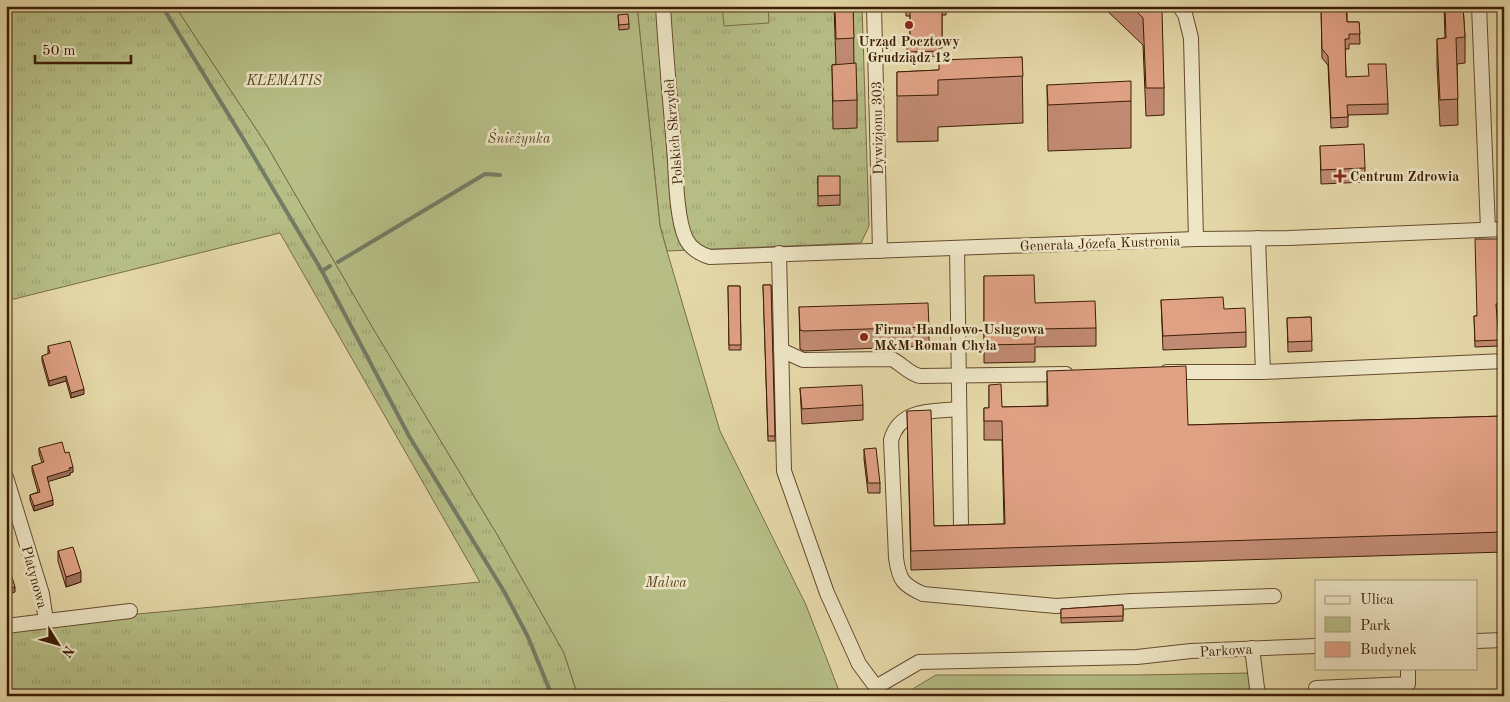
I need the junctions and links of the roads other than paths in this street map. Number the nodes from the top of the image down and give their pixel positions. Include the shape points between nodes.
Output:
1 (663, 6) edge
2 (874, 6) edge
3 (1178, 6) edge
4 (1479, 6) edge
5 (1504, 228) edge
6 (1488, 229) junction
7 (1258, 238) junction
8 (1196, 239) junction
9 (957, 248) junction
10 (880, 250) junction
11 (698, 252) joint
12 (779, 253) junction
13 (781, 350) junction
14 (1504, 361) edge
15 (1149, 372) edge
16 (1263, 372) junction
17 (1079, 374) edge
18 (959, 376) junction
19 (959, 410) junction
20 (6, 477) edge
21 (961, 526) edge
22 (1274, 596) dead end
23 (130, 611) dead end
24 (46, 621) junction
25 (6, 626) edge
26 (1504, 640) edge
27 (1478, 641) edge
28 (1315, 646) edge
29 (1252, 648) junction
30 (1408, 670) edge
31 (1316, 688) dead end
32 (1260, 696) edge

1 - 11 street, Polskich Skrzydeł via 681,224 685,239
2 - 10 street, Dywizjonu 303
3 - 8 street via 1185,14 1191,38
4 - 6 street
5 - 6 street, Generała Józefa Kustronia
6 - 7 street, Generała Józefa Kustronia
7 - 8 street, Generała Józefa Kustronia
7 - 16 street
8 - 9 street, Generała Józefa Kustronia
9 - 10 street, Generała Józefa Kustronia
9 - 18 street
10 - 12 street, Generała Józefa Kustronia
11 - 12 street, Generała Józefa Kustronia via 710,257
12 - 13 street
13 - 18 street via 803,360 892,359 914,375
13 - 29 street, Parkowa via 784,471 827,593 858,664 876,686 920,662 1137,657
14 - 16 street
15 - 16 street
17 - 18 street
18 - 19 street
19 - 21 street
19 - 22 street via 918,413 908,417 894,430 891,440 896,558 900,576 910,588 923,594 1056,606
20 - 24 street, Platynowa via 42,594
23 - 24 street, Platynowa
24 - 25 street, Platynowa
26 - 27 street
28 - 29 street, Parkowa
29 - 32 street
30 - 31 street via 1408,684

